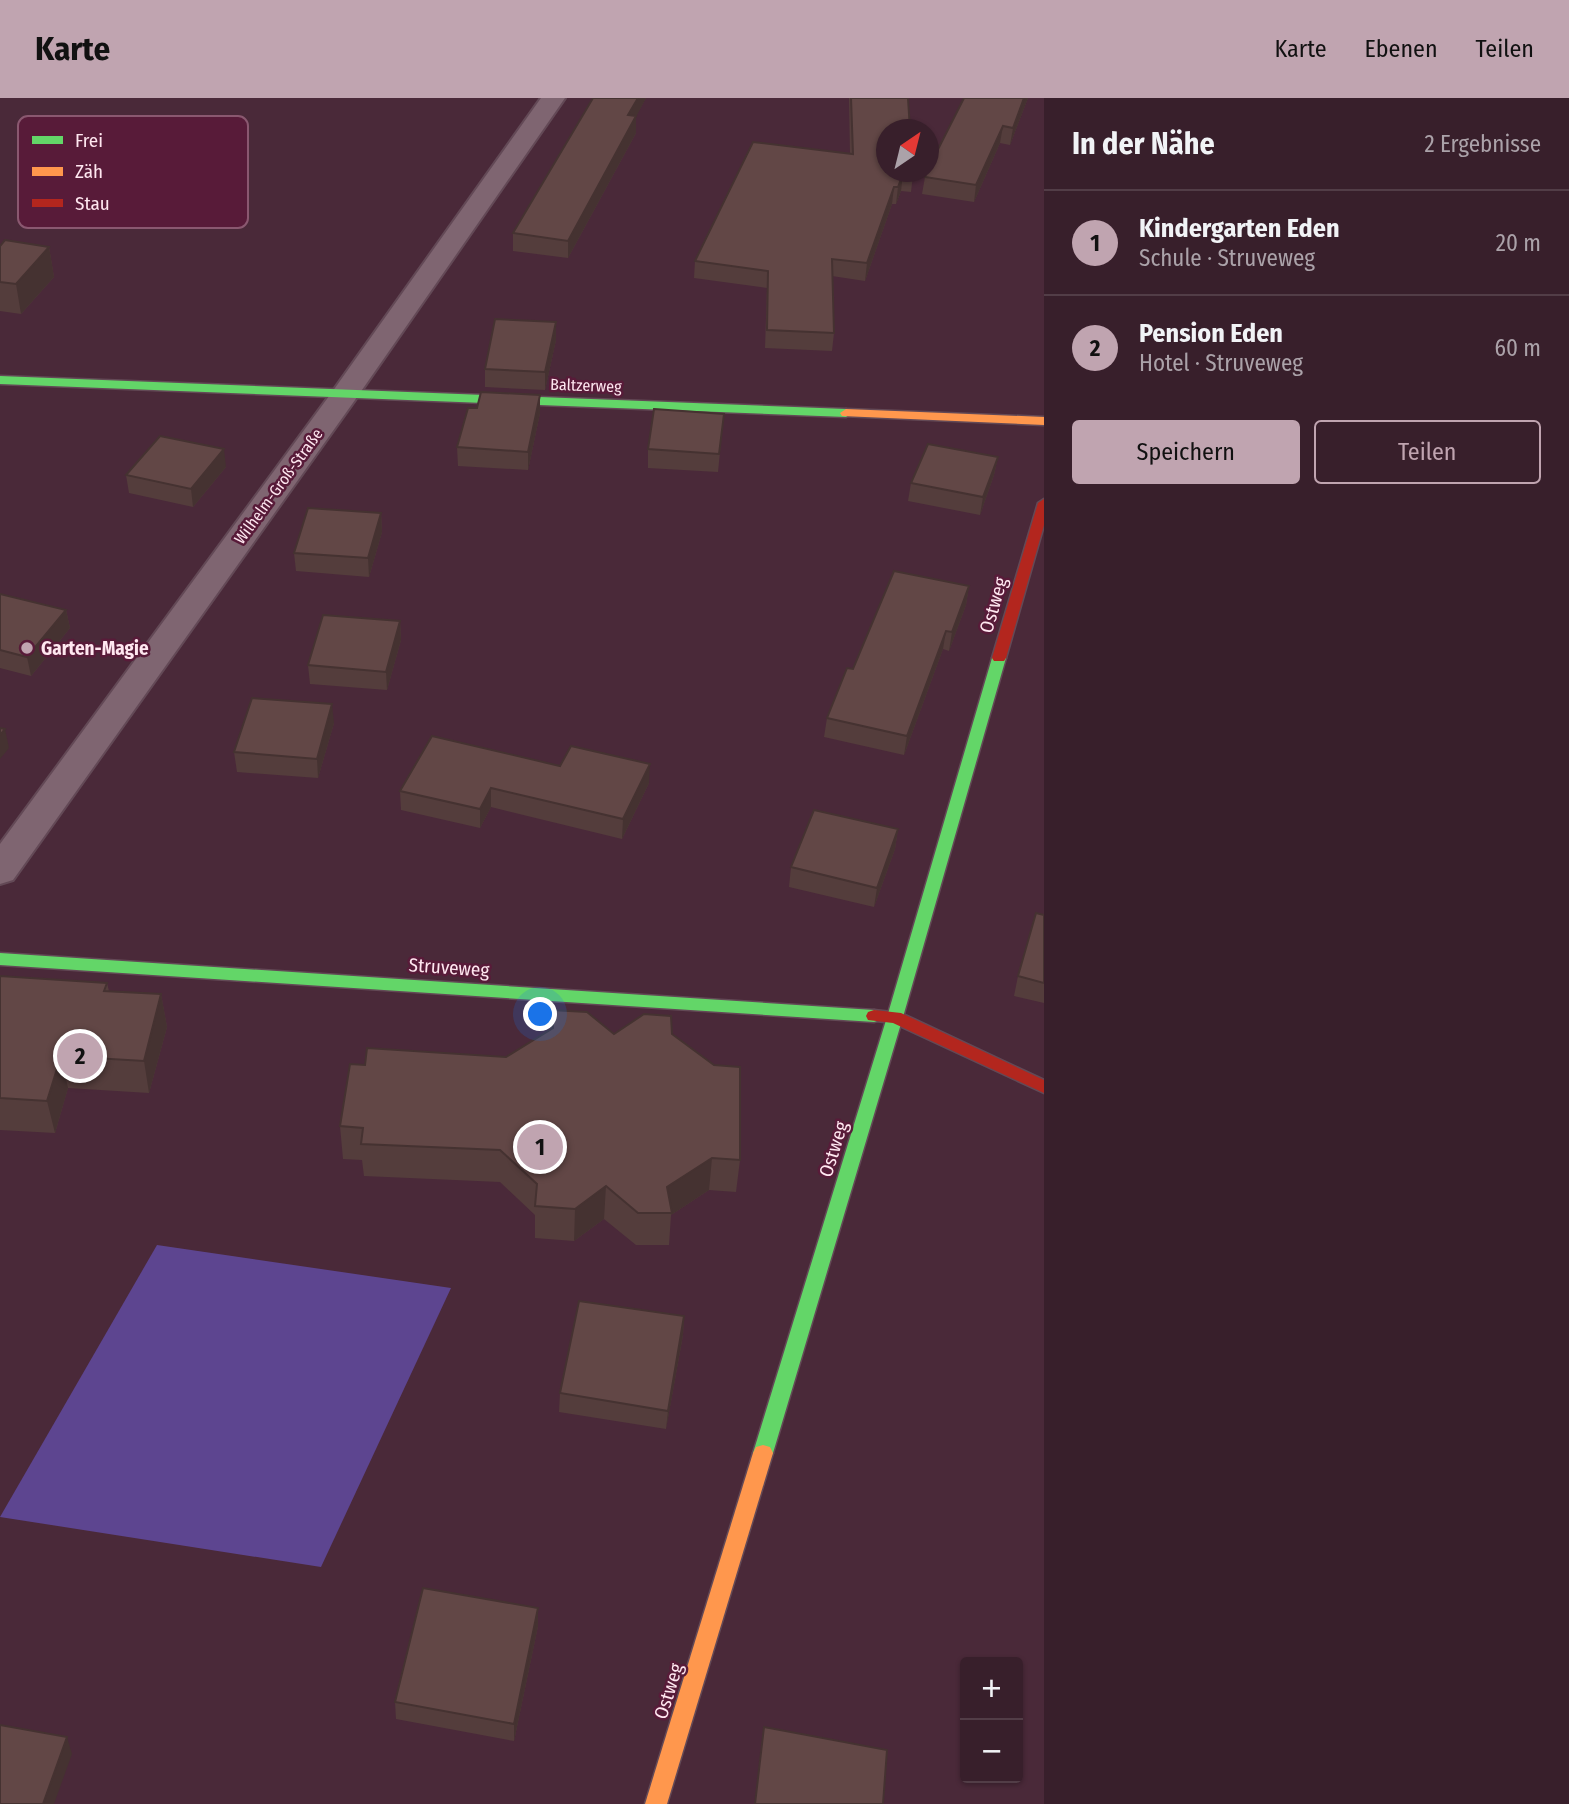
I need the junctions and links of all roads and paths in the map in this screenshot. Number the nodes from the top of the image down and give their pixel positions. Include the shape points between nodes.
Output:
1 (553, 98) edge
2 (0, 380) edge
3 (345, 394) junction
4 (1044, 421) edge
5 (1044, 503) edge
6 (0, 871) edge
7 (0, 959) edge
8 (895, 1017) junction
9 (1044, 1087) edge
10 (656, 1804) edge

1 - 3 street, Wilhelm-Groß-Straße
2 - 3 street, Baltzerweg
3 - 4 street, Baltzerweg
3 - 6 street, Wilhelm-Groß-Straße
5 - 8 street, Ostweg
7 - 8 street, Struveweg
8 - 9 street
8 - 10 street, Ostweg

